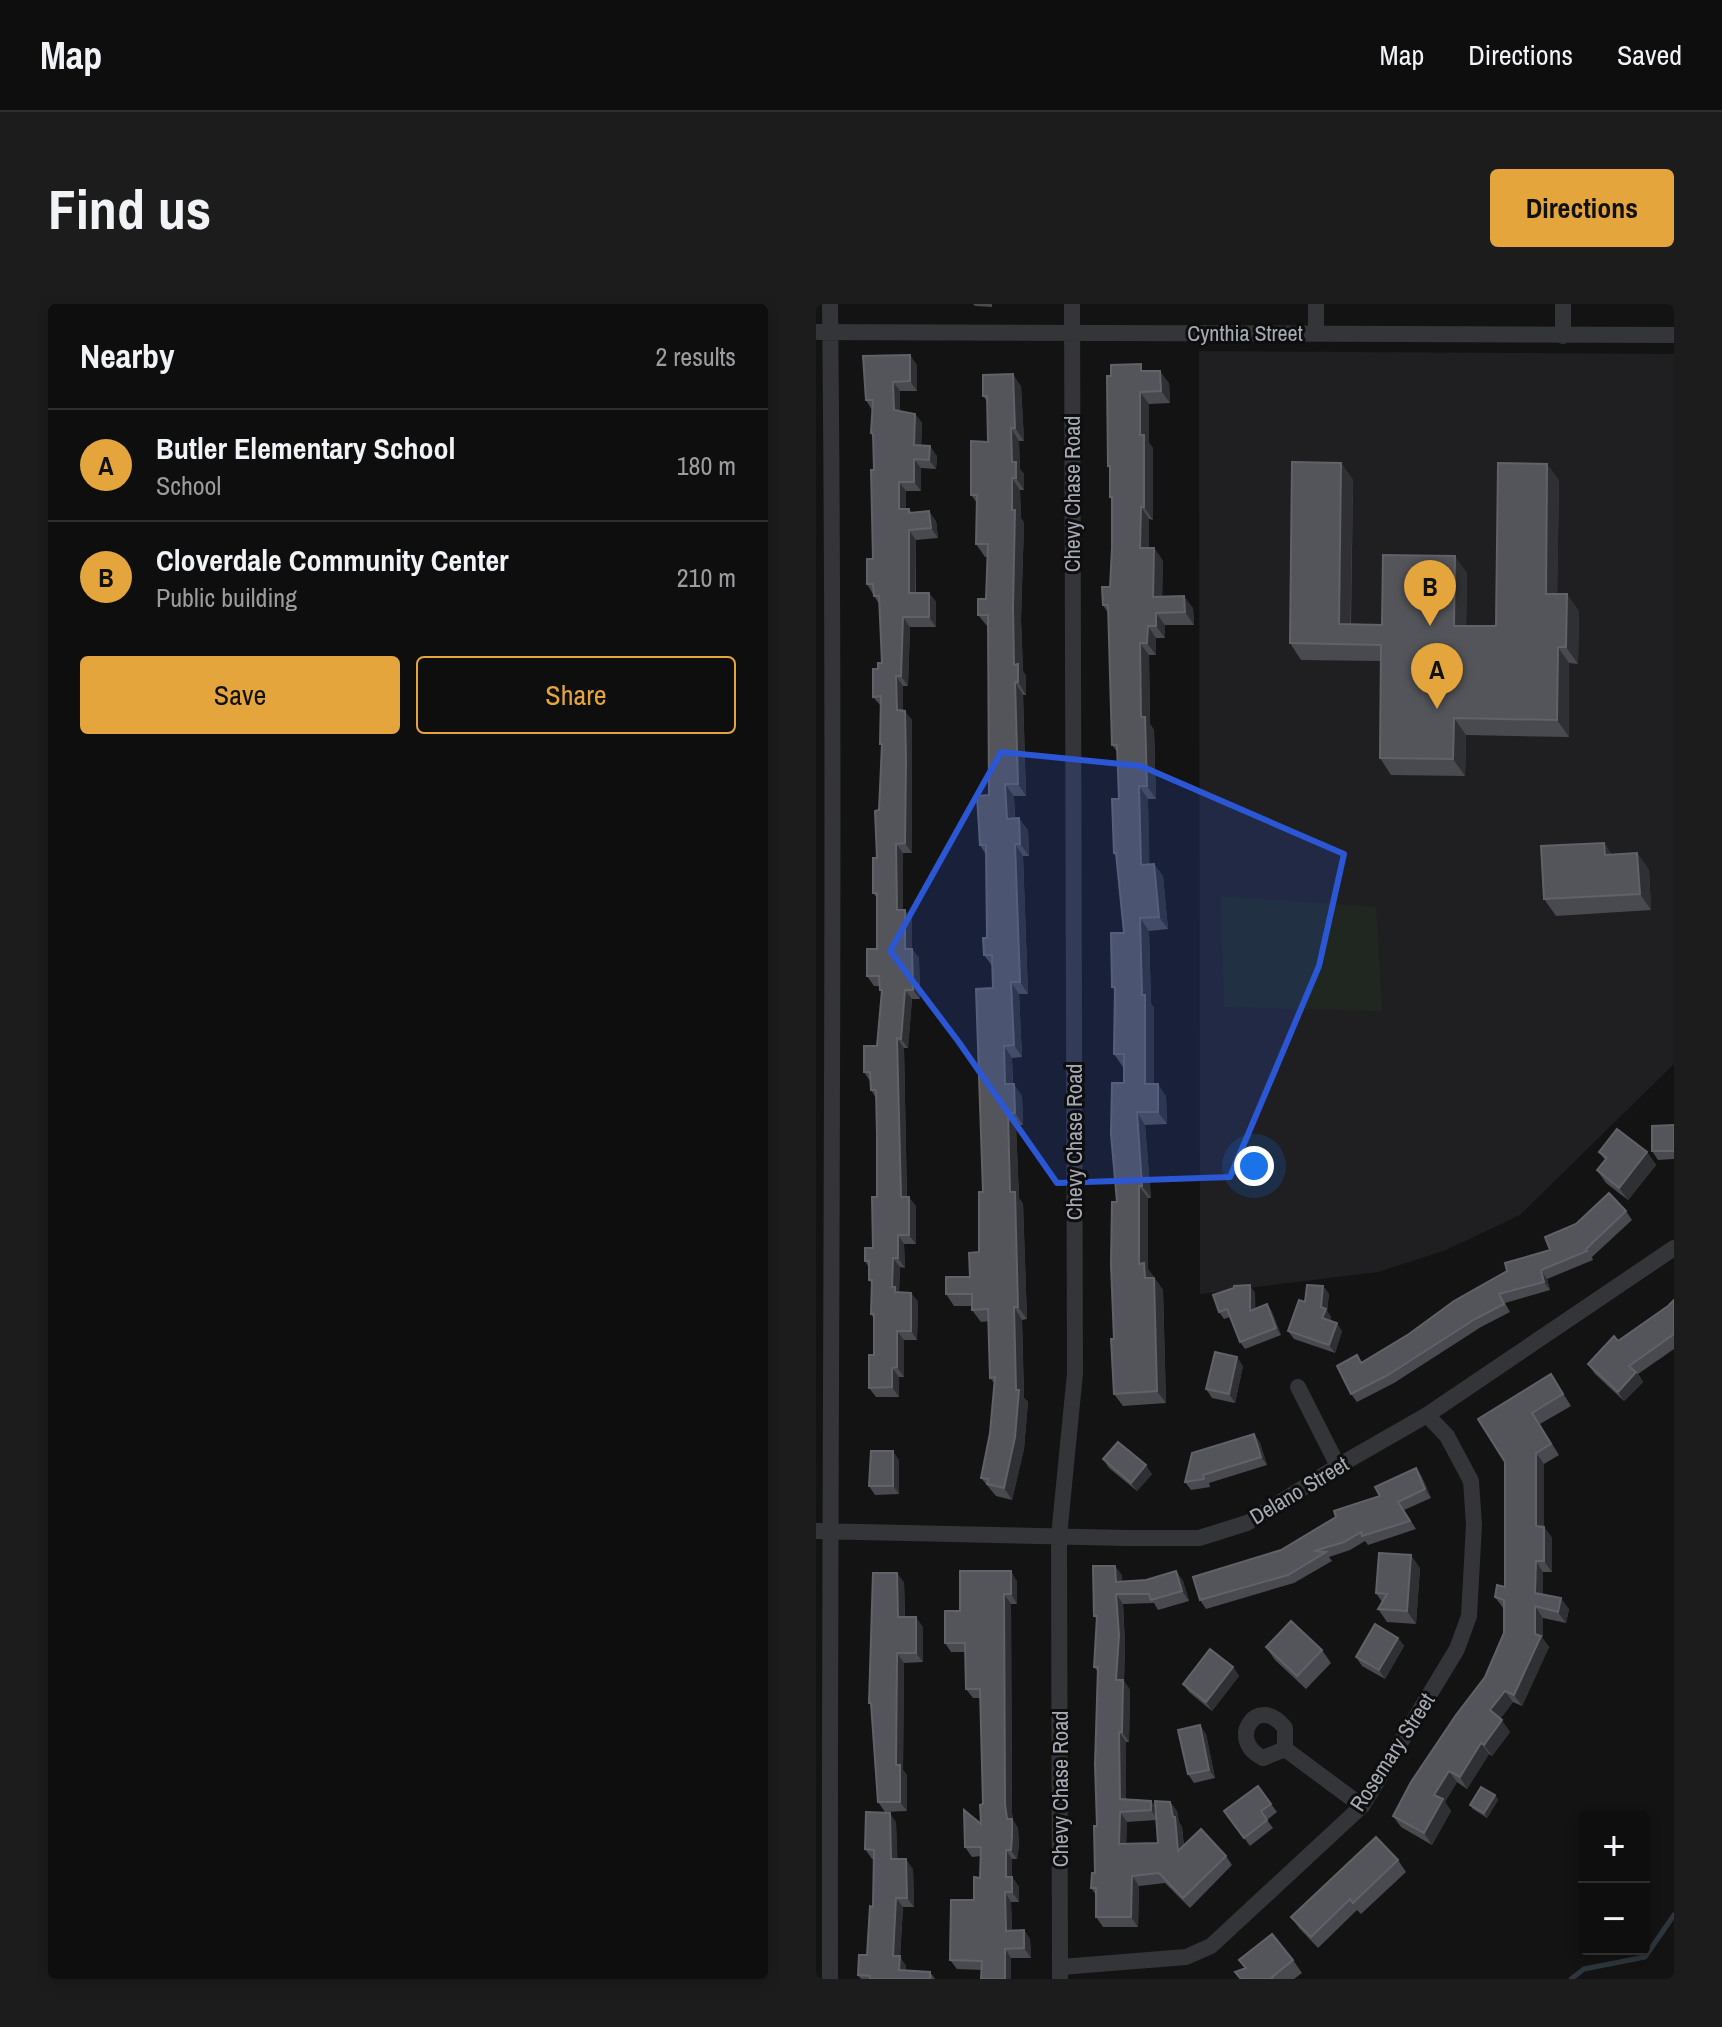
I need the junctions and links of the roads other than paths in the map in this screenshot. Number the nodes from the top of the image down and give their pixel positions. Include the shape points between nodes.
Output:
1 (830, 304) edge
2 (1072, 304) edge
3 (1316, 304) edge
4 (1563, 304) edge
5 (823, 332) edge
6 (1072, 332) junction
7 (1316, 333) junction
8 (1674, 335) edge
9 (1563, 336) junction
10 (1674, 1248) edge
11 (824, 1299) edge
12 (1298, 1387) dead end
13 (1427, 1415) junction
14 (1338, 1466) junction
15 (822, 1531) edge
16 (1059, 1536) junction
17 (1285, 1749) dead end
18 (1362, 1806) junction
19 (1060, 1973) edge
20 (830, 1979) edge

1 - 5 street
2 - 6 street, Chevy Chase Road
3 - 7 street
4 - 9 street
5 - 6 street, Cynthia Street
5 - 11 street
6 - 7 street, Cynthia Street
6 - 16 street, Chevy Chase Road via 1075,1373
7 - 9 street, Cynthia Street
8 - 9 street, Cynthia Street
10 - 13 street, Delano Street
11 - 15 street
12 - 14 street
13 - 14 street, Delano Street
13 - 18 street, Rosemary Street via 1447,1436 1471,1481 1469,1616 1457,1649
14 - 16 street, Delano Street via 1247,1523 1199,1538
15 - 16 street, Delano Street
15 - 20 street
16 - 19 street, Chevy Chase Road
17 - 18 street
18 - 19 street, Rosemary Street via 1211,1946 1186,1957

